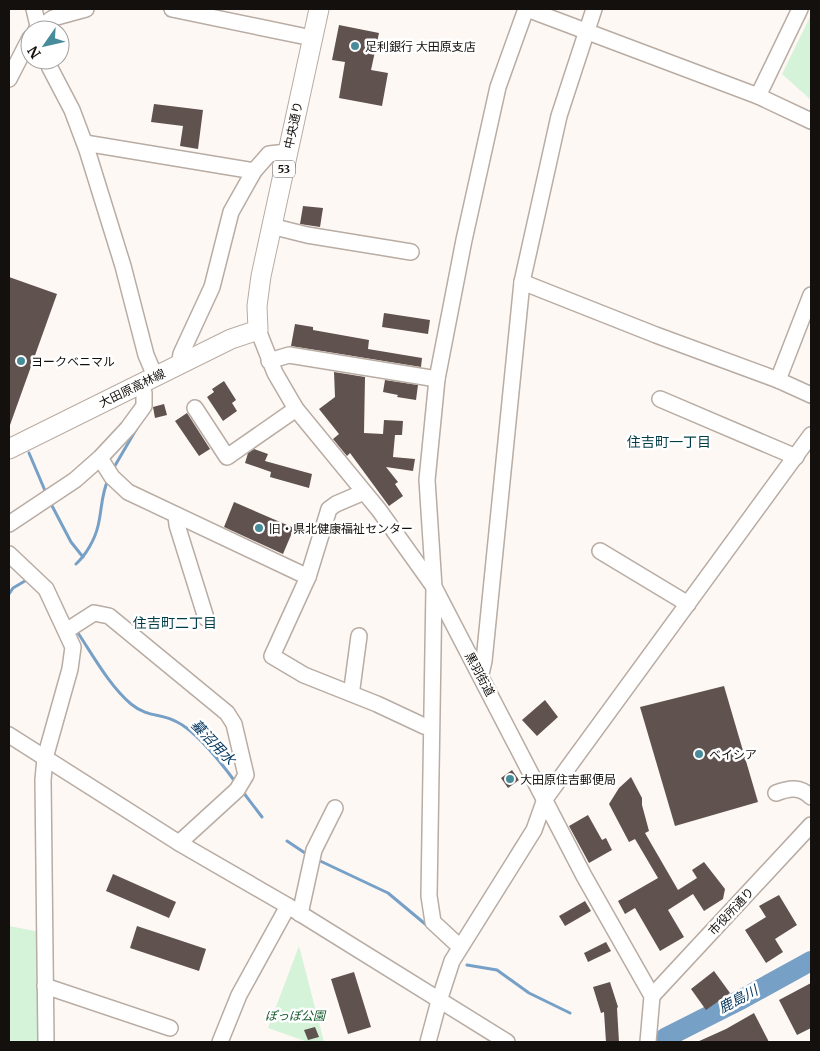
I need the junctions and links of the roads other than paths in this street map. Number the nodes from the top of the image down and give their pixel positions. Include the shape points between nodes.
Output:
1 (86, 9) edge
2 (172, 9) edge
3 (319, 9) edge
4 (526, 9) edge
5 (594, 9) edge
6 (800, 9) edge
7 (50, 20) edge
8 (586, 30) junction
9 (312, 38) junction
10 (20, 59) edge
11 (51, 70) edge
12 (9, 79) edge
13 (758, 96) junction
14 (811, 121) edge
15 (85, 143) junction
16 (287, 152) junction
17 (254, 171) junction
18 (271, 226) junction
19 (411, 252) dead end
20 (522, 282) junction
21 (811, 295) edge
22 (258, 330) junction
23 (269, 361) junction
24 (178, 365) junction
25 (437, 379) junction
26 (148, 380) junction
27 (778, 380) junction
28 (811, 394) edge
29 (660, 399) dead end
30 (195, 408) dead end
31 (296, 409) junction
32 (811, 436) edge
33 (9, 449) edge
34 (796, 457) junction
35 (106, 468) junction
36 (364, 492) junction
37 (176, 515) junction
38 (9, 524) edge
39 (600, 551) dead end
40 (9, 554) edge
41 (308, 577) junction
42 (434, 587) junction
43 (688, 604) junction
44 (206, 618) dead end
45 (66, 631) junction
46 (360, 636) dead end
47 (481, 674) junction
48 (349, 692) junction
49 (431, 728) junction
50 (9, 735) edge
51 (45, 758) junction
52 (776, 793) dead end
53 (811, 797) edge
54 (545, 799) junction
55 (335, 808) dead end
56 (811, 825) edge
57 (179, 843) junction
58 (294, 910) junction
59 (460, 947) junction
60 (45, 986) junction
61 (652, 996) junction
62 (438, 1001) junction
63 (170, 1028) dead end
64 (222, 1041) edge
65 (46, 1042) edge
66 (428, 1042) edge
67 (507, 1042) edge
68 (648, 1042) edge

1 - 7 street
2 - 9 street
3 - 9 main road, 中央通り / 53
4 - 8 street
4 - 25 street via 498,87
5 - 8 street
6 - 13 street
8 - 13 street
8 - 20 street via 559,116
9 - 16 main road, 中央通り / 53
10 - 12 street
11 - 15 street
13 - 14 street
15 - 17 street
15 - 26 street via 123,266 146,355
16 - 17 street via 268,154
16 - 18 main road, 中央通り / 53
17 - 24 street via 231,212 212,287
18 - 19 street
18 - 22 main road, 中央通り / 53 via 257,306
20 - 27 street
20 - 47 street
21 - 27 street
22 - 23 street, 黒羽街道
22 - 24 main road, 大田原高林線 via 231,339
23 - 25 street via 289,354
23 - 31 street, 黒羽街道
24 - 26 main road, 大田原高林線
25 - 42 street via 427,480
26 - 33 main road, 大田原高林線
26 - 35 street via 144,406
27 - 28 street
29 - 34 street
30 - 31 street via 227,457
31 - 36 street, 黒羽街道
32 - 34 street
34 - 43 street
35 - 37 street via 128,492
35 - 38 street via 75,480
36 - 41 street via 329,509
36 - 42 street, 黒羽街道
37 - 41 street
37 - 44 street
39 - 43 street
40 - 45 street via 46,589
41 - 48 street via 272,656 304,675
42 - 47 street, 黒羽街道
42 - 49 street
43 - 54 street
45 - 51 street via 73,647 70,669
45 - 57 street via 94,613 108,616 227,713 234,724 246,775 237,790
46 - 48 street
47 - 54 street, 黒羽街道
48 - 49 street
49 - 59 street via 429,896 433,922
50 - 51 street
51 - 57 street
51 - 60 street
52 - 53 street via 788,788 797,789
54 - 59 street via 534,830
54 - 61 street, 黒羽街道
55 - 58 street via 314,850
56 - 61 street, 市役所通り
57 - 58 street
58 - 62 street
58 - 64 street via 239,995
59 - 62 street
60 - 63 street
60 - 65 street
61 - 68 street
62 - 66 street
62 - 67 street

